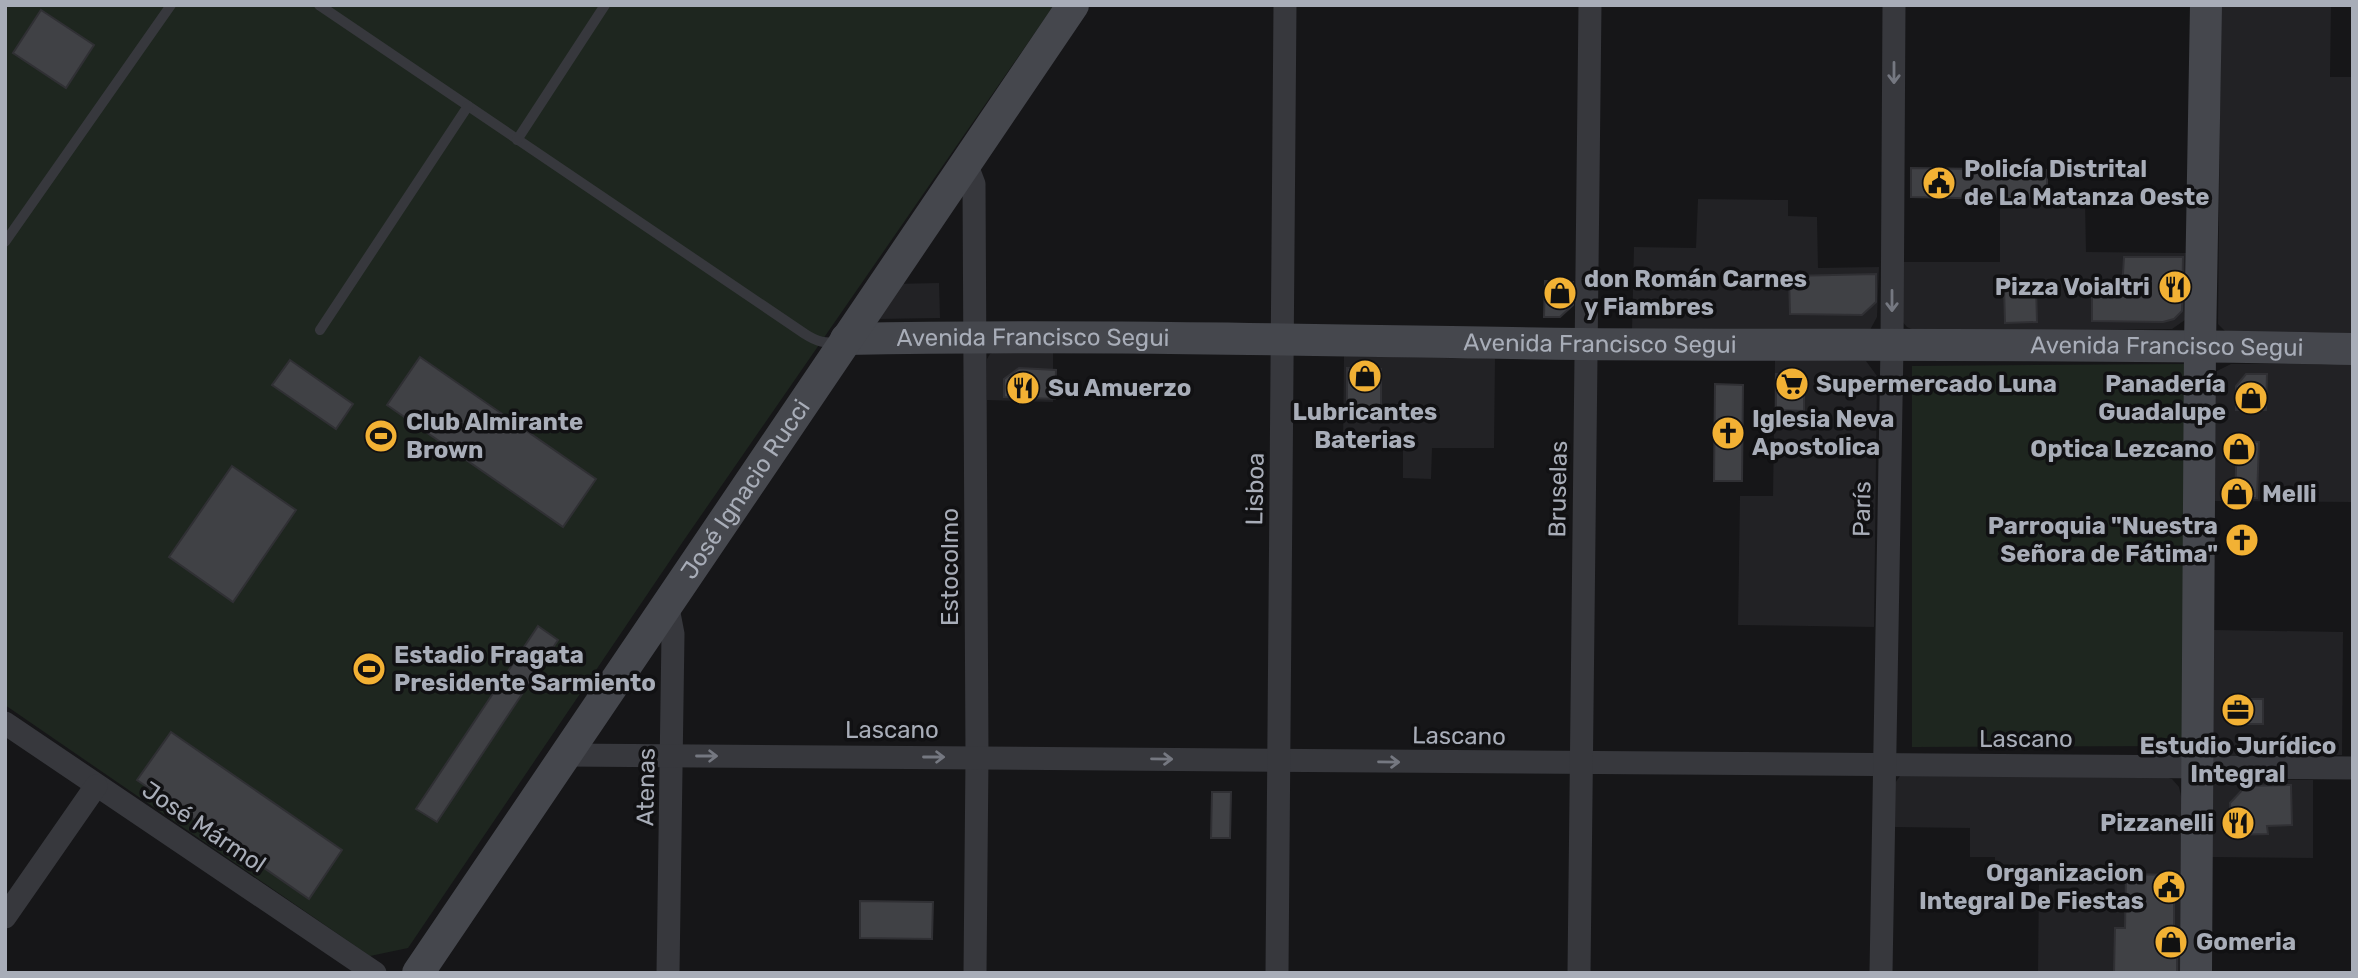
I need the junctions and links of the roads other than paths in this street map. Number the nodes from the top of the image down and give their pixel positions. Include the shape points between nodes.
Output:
1 (171, 5) edge
2 (319, 5) edge
3 (605, 5) edge
4 (1073, 5) edge
5 (1285, 5) edge
6 (1590, 5) edge
7 (1894, 5) edge
8 (2206, 5) edge
9 (468, 106) junction
10 (517, 140) junction
11 (966, 163) junction
12 (5, 242) edge
13 (320, 330) dead end
14 (976, 337) junction
15 (846, 339) junction
16 (1283, 340) junction
17 (1586, 344) junction
18 (1892, 346) junction
19 (2200, 346) junction
20 (2353, 349) edge
21 (667, 603) junction
22 (5, 723) edge
23 (565, 755) junction
24 (673, 756) junction
25 (977, 757) junction
26 (1278, 761) junction
27 (1581, 764) junction
28 (1884, 765) junction
29 (2197, 766) junction
30 (2353, 768) edge
31 (96, 786) junction
32 (5, 917) edge
33 (375, 973) edge
34 (418, 973) edge
35 (668, 973) edge
36 (975, 973) edge
37 (1276, 973) edge
38 (1579, 973) edge
39 (1881, 973) edge
40 (2196, 973) edge

1 - 12 lane
2 - 9 lane
3 - 10 lane
4 - 11 street, José Ignacio Rucci
5 - 16 street, Lisboa
6 - 17 street, Bruselas
7 -> 18 street, París
8 - 19 street
9 - 10 lane
9 - 13 lane
10 - 15 lane via 804,334 831,343
11 - 14 street, Estocolmo via 974,184
11 - 15 street, José Ignacio Rucci
14 - 15 street, Avenida Francisco Segui
14 - 16 street, Avenida Francisco Segui
14 - 25 street, Estocolmo
15 - 21 street, José Ignacio Rucci
16 - 17 street, Avenida Francisco Segui
16 - 26 street, Lisboa
17 - 18 street, Avenida Francisco Segui
17 - 27 street, Bruselas
18 - 19 street, Avenida Francisco Segui
18 - 28 street, París
19 - 20 street, Avenida Francisco Segui
19 - 29 street
21 - 23 street, José Ignacio Rucci
21 - 24 street, Atenas via 673,634
22 - 31 street, José Mármol
23 - 24 street, Lascano
23 - 34 street, José Ignacio Rucci
24 -> 25 street, Lascano
24 - 35 street, Atenas
25 -> 26 street, Lascano
25 - 36 street, Estocolmo
26 -> 27 street, Lascano
26 - 37 street, Lisboa
27 - 28 street, Lascano
27 - 38 street, Bruselas
28 - 29 street, Lascano
28 - 39 street, París
29 - 30 street, Lascano
29 - 40 street
31 - 32 street
31 - 33 street, José Mármol

